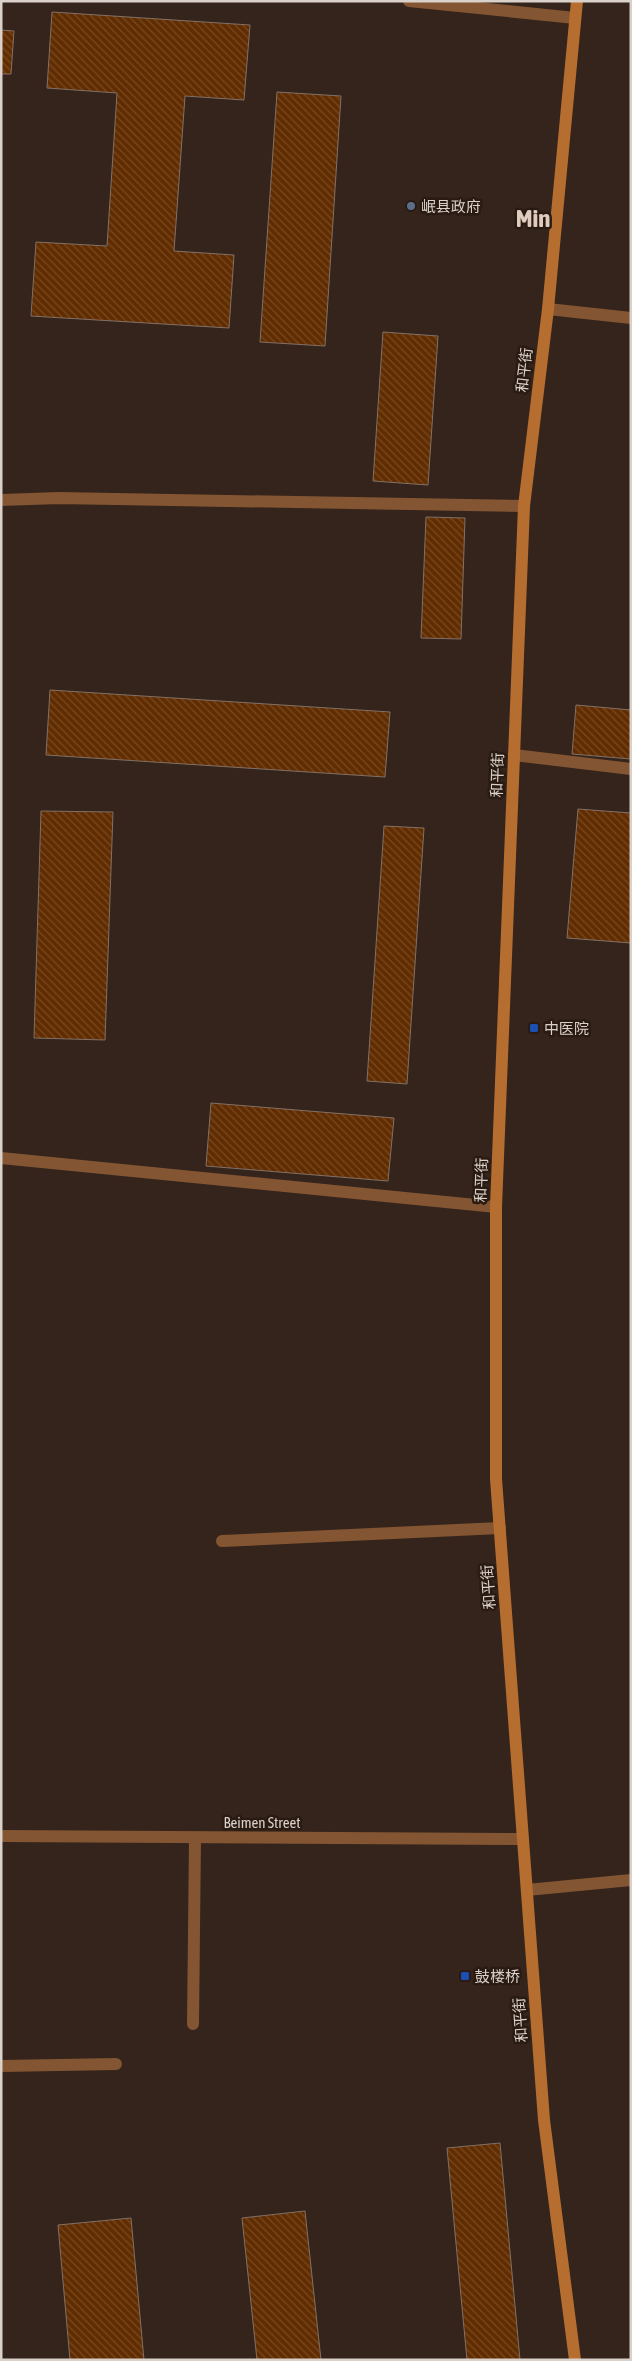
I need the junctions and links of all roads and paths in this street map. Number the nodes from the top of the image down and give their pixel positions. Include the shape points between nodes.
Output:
1 (409, 1) edge
2 (576, 1) edge
3 (575, 18) junction
4 (548, 308) junction
5 (631, 318) edge
6 (1, 500) edge
7 (524, 506) junction
8 (514, 755) junction
9 (631, 769) edge
10 (1, 1158) edge
11 (496, 1208) junction
12 (500, 1528) junction
13 (222, 1540) dead end
14 (1, 1836) edge
15 (195, 1838) junction
16 (523, 1839) junction
17 (631, 1880) edge
18 (527, 1890) junction
19 (193, 2024) dead end
20 (116, 2064) dead end
21 (1, 2066) edge
22 (576, 2360) edge

1 - 3 street
2 - 3 main road, 和平街
3 - 4 main road, 和平街
4 - 5 street
4 - 7 main road, 和平街
6 - 7 street via 59,498
7 - 8 main road, 和平街
8 - 9 street
8 - 11 main road, 和平街
10 - 11 street
11 - 12 main road, 和平街 via 496,1479
12 - 13 street
12 - 16 main road, 和平街
14 - 15 street, Beimen Street
15 - 16 street, Beimen Street
15 - 19 street
16 - 18 main road, 和平街
17 - 18 street
18 - 22 main road, 和平街 via 544,2120
20 - 21 street

